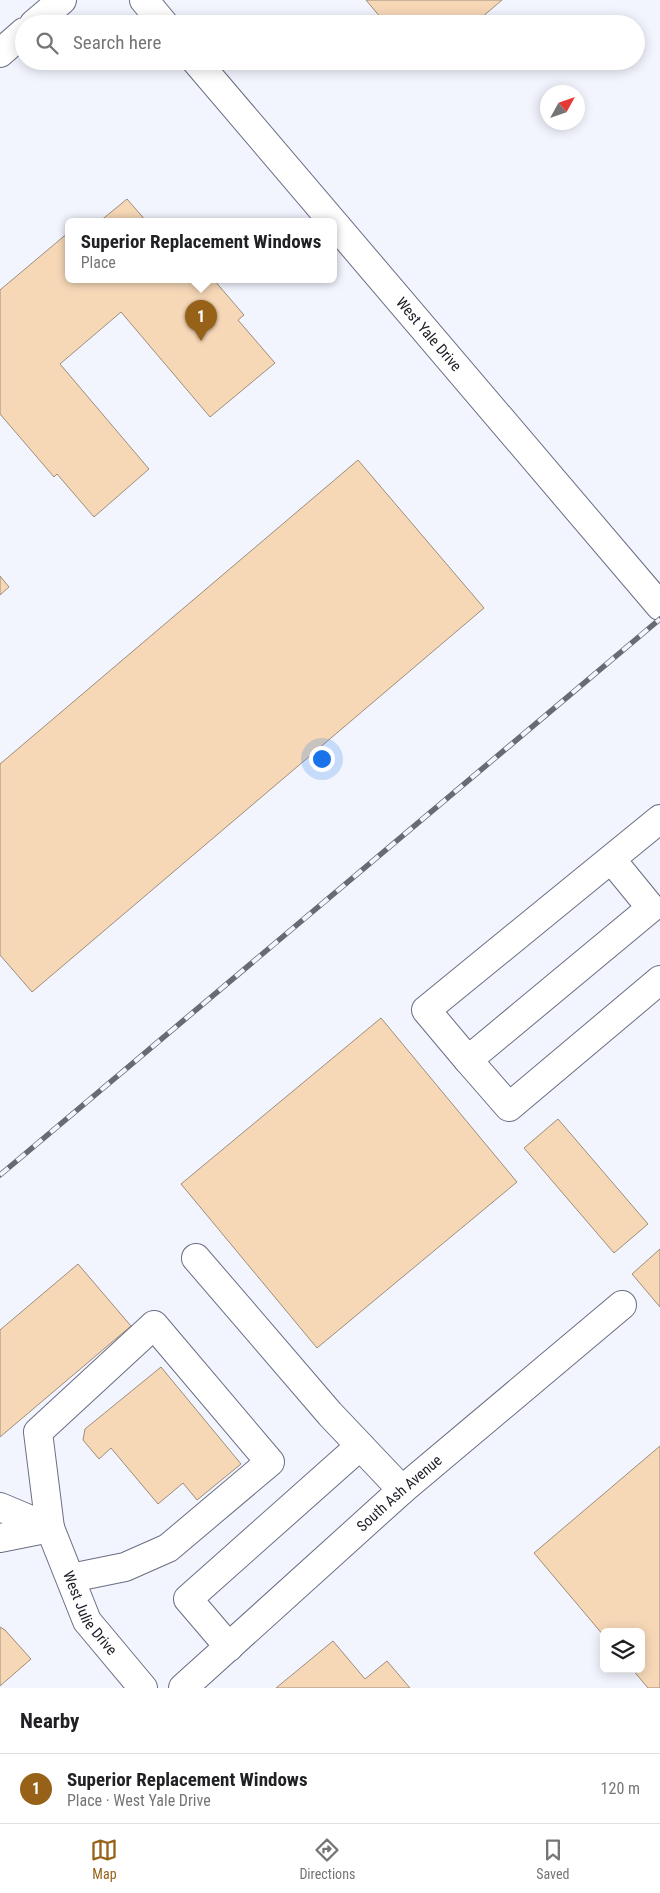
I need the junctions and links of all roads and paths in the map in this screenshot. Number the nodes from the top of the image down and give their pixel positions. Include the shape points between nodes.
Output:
1 (62, 0) edge
2 (144, 0) edge
3 (44, 15) edge
4 (156, 15) edge
5 (15, 40) edge
6 (0, 52) edge
7 (204, 70) edge
8 (330, 218) edge
9 (337, 227) edge
10 (660, 606) edge
11 (660, 819) edge
12 (611, 859) junction
13 (656, 913) edge
14 (660, 980) edge
15 (468, 1060) junction
16 (196, 1258) dead end
17 (622, 1305) dead end
18 (360, 1446) junction
19 (402, 1490) junction
20 (0, 1507) edge
21 (50, 1528) junction
22 (0, 1538) edge
23 (71, 1578) junction
24 (229, 1647) junction
25 (143, 1688) edge
26 (184, 1688) edge

1 - 3 street
2 - 4 street
5 - 6 street
7 - 8 street, West Yale Drive
9 - 10 street, West Yale Drive
11 - 12 street
12 - 13 street
12 - 15 street via 426,1010
13 - 15 street
14 - 15 street via 510,1107
16 - 18 street
17 - 19 street, South Ash Avenue
18 - 19 street
18 - 24 street via 188,1599
19 - 24 street, South Ash Avenue
20 - 21 street
21 - 22 street
21 - 23 street, West Julie Drive
21 - 23 street, West Julie Drive via 38,1432 154,1324 270,1462 168,1548 125,1567
23 - 25 street, West Julie Drive via 87,1621
24 - 26 street, South Ash Avenue

